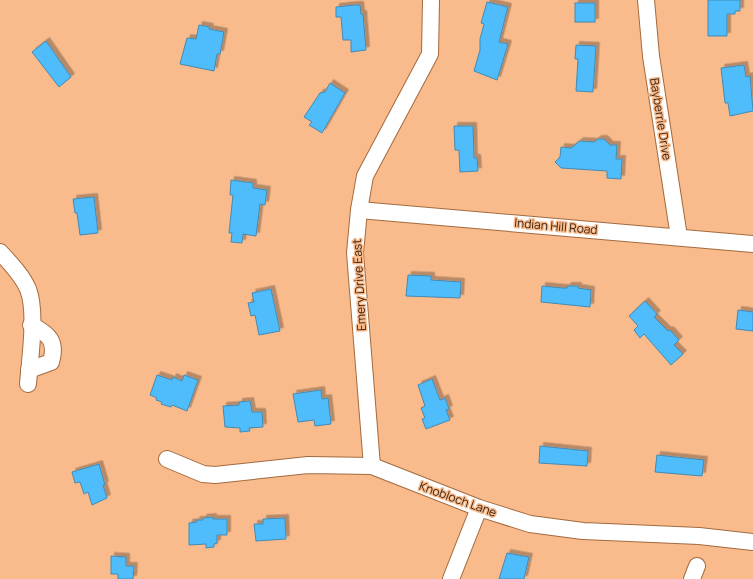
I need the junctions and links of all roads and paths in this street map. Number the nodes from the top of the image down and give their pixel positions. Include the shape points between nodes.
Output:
1 (431, 0) edge
2 (646, 0) edge
3 (359, 210) junction
4 (679, 237) junction
5 (753, 244) edge
6 (0, 252) edge
7 (31, 325) junction
8 (167, 459) dead end
9 (372, 466) junction
10 (479, 508) junction
11 (753, 542) edge
12 (451, 579) edge

1 - 3 street, Emery Drive East via 430,54 365,176
2 - 4 street, Bayberrie Drive via 651,56
3 - 4 street, Indian Hill Road
3 - 9 street, Emery Drive East via 355,252
4 - 5 street, Indian Hill Road
6 - 7 street via 17,270 28,289 33,310
7 - 7 street via 28,377 51,362 54,351 50,338
8 - 9 street, Knobloch Lane via 203,474 215,475 308,465
9 - 10 street, Knobloch Lane
10 - 11 street, Knobloch Lane via 530,524 583,531 699,536
10 - 12 street

